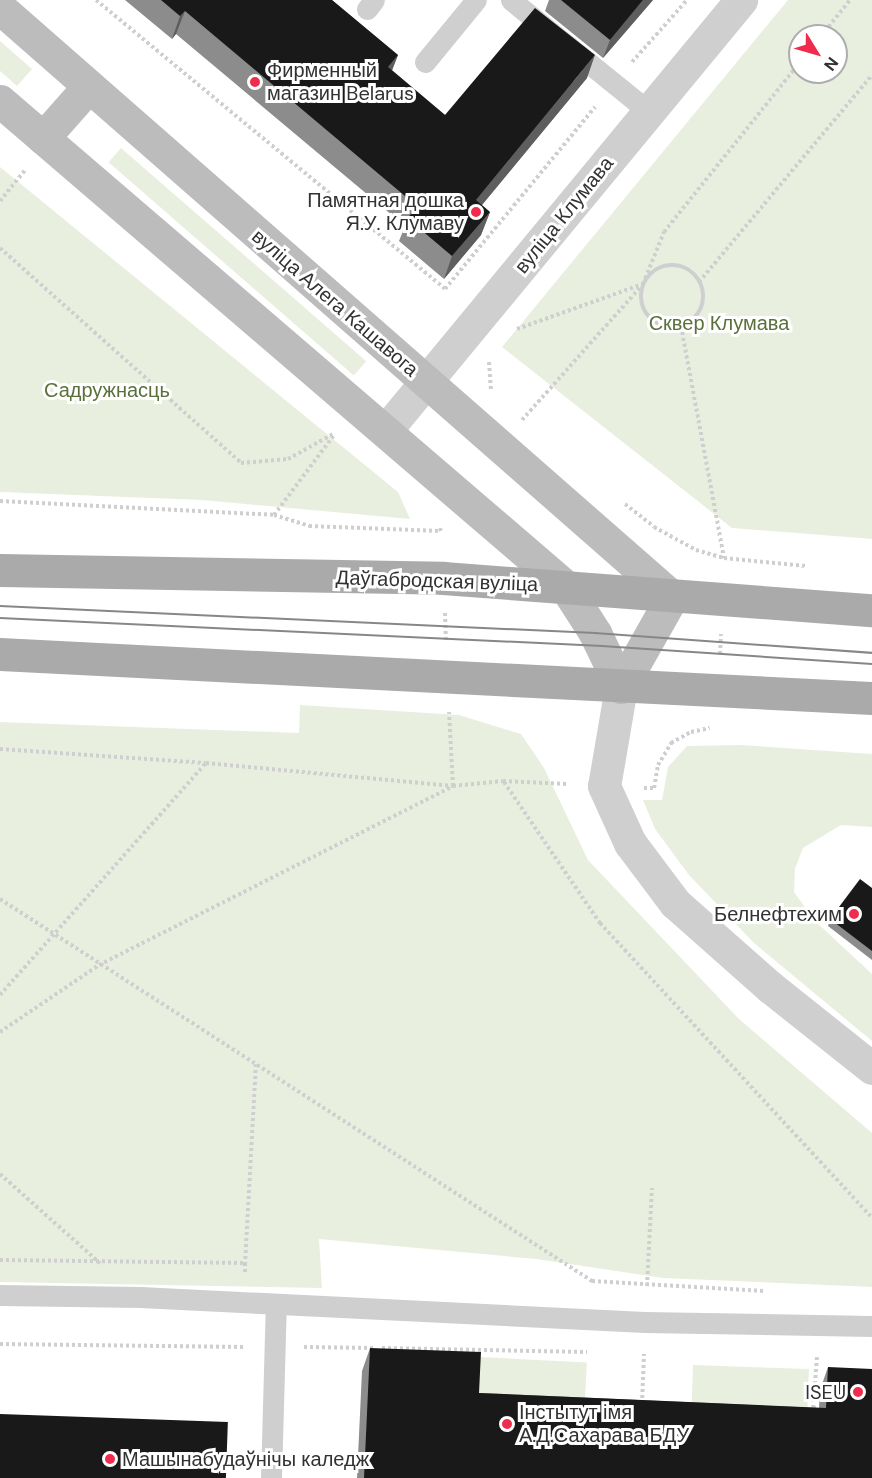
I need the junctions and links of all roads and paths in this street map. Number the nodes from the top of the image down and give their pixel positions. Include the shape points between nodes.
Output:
1 (96, 0) edge
2 (476, 0) edge
3 (511, 0) edge
4 (687, 0) edge
5 (741, 0) edge
6 (850, 0) edge
7 (0, 8) edge
8 (831, 24) edge
9 (425, 62) dead end
10 (872, 75) edge
11 (788, 77) edge
12 (615, 82) junction
13 (89, 86) junction
14 (0, 101) edge
15 (648, 111) junction
16 (43, 138) junction
17 (17, 163) dead end
18 (25, 170) junction
19 (34, 178) dead end
20 (0, 201) edge
21 (0, 248) edge
22 (699, 282) junction
23 (643, 284) junction
24 (681, 326) junction
25 (513, 330) dead end
26 (494, 352) dead end
27 (426, 383) junction
28 (498, 399) dead end
29 (513, 414) dead end
30 (521, 421) junction
31 (328, 423) dead end
32 (530, 428) dead end
33 (386, 430) junction
34 (337, 431) junction
35 (345, 438) dead end
36 (618, 499) dead end
37 (0, 501) edge
38 (274, 515) junction
39 (436, 519) dead end
40 (724, 558) junction
41 (815, 567) dead end
42 (0, 570) edge
43 (565, 586) junction
44 (672, 597) junction
45 (723, 598) junction
46 (872, 610) edge
47 (0, 654) edge
48 (621, 687) junction
49 (719, 689) junction
50 (872, 698) edge
51 (0, 749) edge
52 (206, 763) junction
53 (453, 786) junction
54 (654, 788) dead end
55 (0, 899) edge
56 (54, 936) junction
57 (99, 965) junction
58 (0, 995) edge
59 (0, 1032) edge
60 (256, 1064) junction
61 (872, 1068) edge
62 (0, 1174) edge
63 (652, 1188) dead end
64 (872, 1218) edge
65 (245, 1266) dead end
66 (647, 1286) junction
67 (777, 1292) dead end
68 (0, 1295) edge
69 (140, 1297) junction
70 (276, 1304) junction
71 (872, 1326) edge
72 (0, 1344) edge
73 (275, 1347) junction
74 (478, 1349) junction
75 (596, 1353) dead end
76 (632, 1353) dead end
77 (644, 1354) junction
78 (655, 1354) dead end
79 (805, 1357) dead end
80 (817, 1357) junction
81 (828, 1357) dead end
82 (478, 1358) edge
83 (819, 1409) edge
84 (642, 1414) edge
85 (271, 1478) edge

1 - 12 path via 446,289
2 - 9 lane
3 - 12 lane
4 - 12 path
5 - 15 street, вуліца Клумава
6 - 8 path
7 - 13 main road, вуліца Алега Кашавога
10 - 22 path
11 - 23 path via 664,232
12 - 15 lane
13 - 16 main road
13 - 27 main road, вуліца Алега Кашавога
14 - 16 main road
15 - 27 street, вуліца Клумава
16 - 33 main road
17 - 18 path
18 - 19 path
18 - 20 path
21 - 34 path via 241,464 288,459
22 - 23 path via 684,268 665,266
22 - 24 path via 702,292 698,313
23 - 24 path via 642,303 651,320 660,325
23 - 25 path
23 - 30 path
24 - 40 path
26 - 28 path via 489,361 491,392
27 - 33 street, вуліца Клумава
27 - 44 main road, вуліца Алега Кашавога
29 - 30 path
30 - 32 path
31 - 34 path
33 - 43 main road
34 - 35 path
34 - 38 path
36 - 40 path via 654,527 696,550
37 - 38 path
38 - 39 path via 309,526 441,531
40 - 41 path
40 - 45 path
42 - 43 main road, Даўгабродская вуліца via 443,578
43 - 44 main road, Даўгабродская вуліца
43 - 48 main road via 595,633
44 - 45 main road, Даўгабродская вуліца
44 - 48 main road
45 - 46 main road, Даўгабродская вуліца
45 - 49 path
47 - 48 main road
48 - 49 main road
48 - 61 street via 604,786 630,843 675,903 770,987
49 - 50 main road
49 - 54 path via 717,726 691,732 672,743 658,765
51 - 52 path
52 - 53 path
52 - 56 path
53 - 57 path
53 - 64 path via 503,781 600,923
55 - 56 path
56 - 57 path
56 - 58 path
57 - 59 path
57 - 60 path
60 - 65 path
60 - 66 path via 592,1281
62 - 69 path
63 - 66 path
66 - 67 path
68 - 69 lane
69 - 70 lane
70 - 71 lane via 644,1322
70 - 73 lane
72 - 73 path
73 - 74 path
73 - 85 lane
74 - 75 path
74 - 82 path
76 - 77 path
77 - 78 path
77 - 84 path
79 - 80 path
80 - 81 path
80 - 83 path via 813,1408

